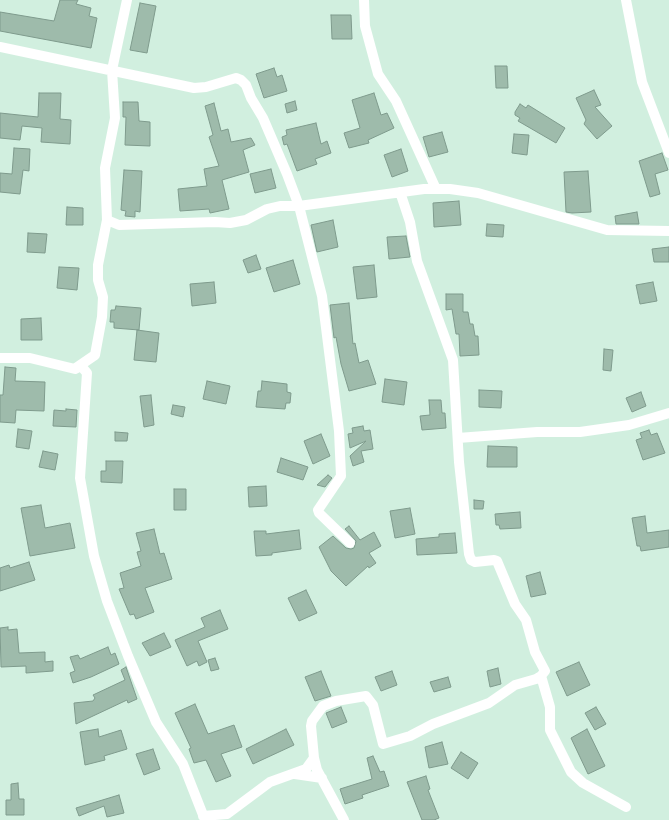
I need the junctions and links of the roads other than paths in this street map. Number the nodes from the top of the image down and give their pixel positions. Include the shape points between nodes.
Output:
1 (127, 0) edge
2 (364, 0) edge
3 (626, 0) edge
4 (0, 47) edge
5 (112, 70) junction
6 (669, 153) edge
7 (436, 189) junction
8 (400, 192) junction
9 (299, 206) junction
10 (107, 220) junction
11 (669, 231) edge
12 (0, 358) edge
13 (75, 369) junction
14 (669, 413) edge
15 (458, 438) junction
16 (350, 544) dead end
17 (541, 676) junction
18 (314, 758) junction
19 (295, 774) junction
20 (322, 778) junction
21 (626, 807) dead end
22 (204, 818) edge
23 (344, 820) edge

1 - 5 street
2 - 7 street via 365,26 378,74 396,101
3 - 6 street via 642,82
4 - 5 street
5 - 9 street via 194,88 236,78 241,80 263,118
5 - 10 street via 115,118 105,168
7 - 8 street
7 - 11 street via 478,193 607,230
8 - 9 street
8 - 15 street via 410,222 417,261 453,360
9 - 10 street via 267,209 246,220 230,223 119,225
9 - 16 street via 322,296 339,432 341,476 318,510 319,514
10 - 13 street via 98,265 98,280 104,297 97,348 94,357
12 - 13 street via 30,358
13 - 22 street via 81,366 88,376 80,478 94,556 107,601 154,718 183,764
14 - 15 street via 629,425 580,432 537,432
15 - 17 street via 466,537 471,560 497,561 515,604 526,620 544,672
17 - 18 street via 515,685 490,702 433,724 410,736 383,744 373,706 366,696 336,701 323,706 312,721
17 - 21 street via 550,707 550,730 571,772 583,783
18 - 19 street via 309,766
18 - 20 street
19 - 20 street
19 - 22 street via 270,782 227,814
20 - 23 street

